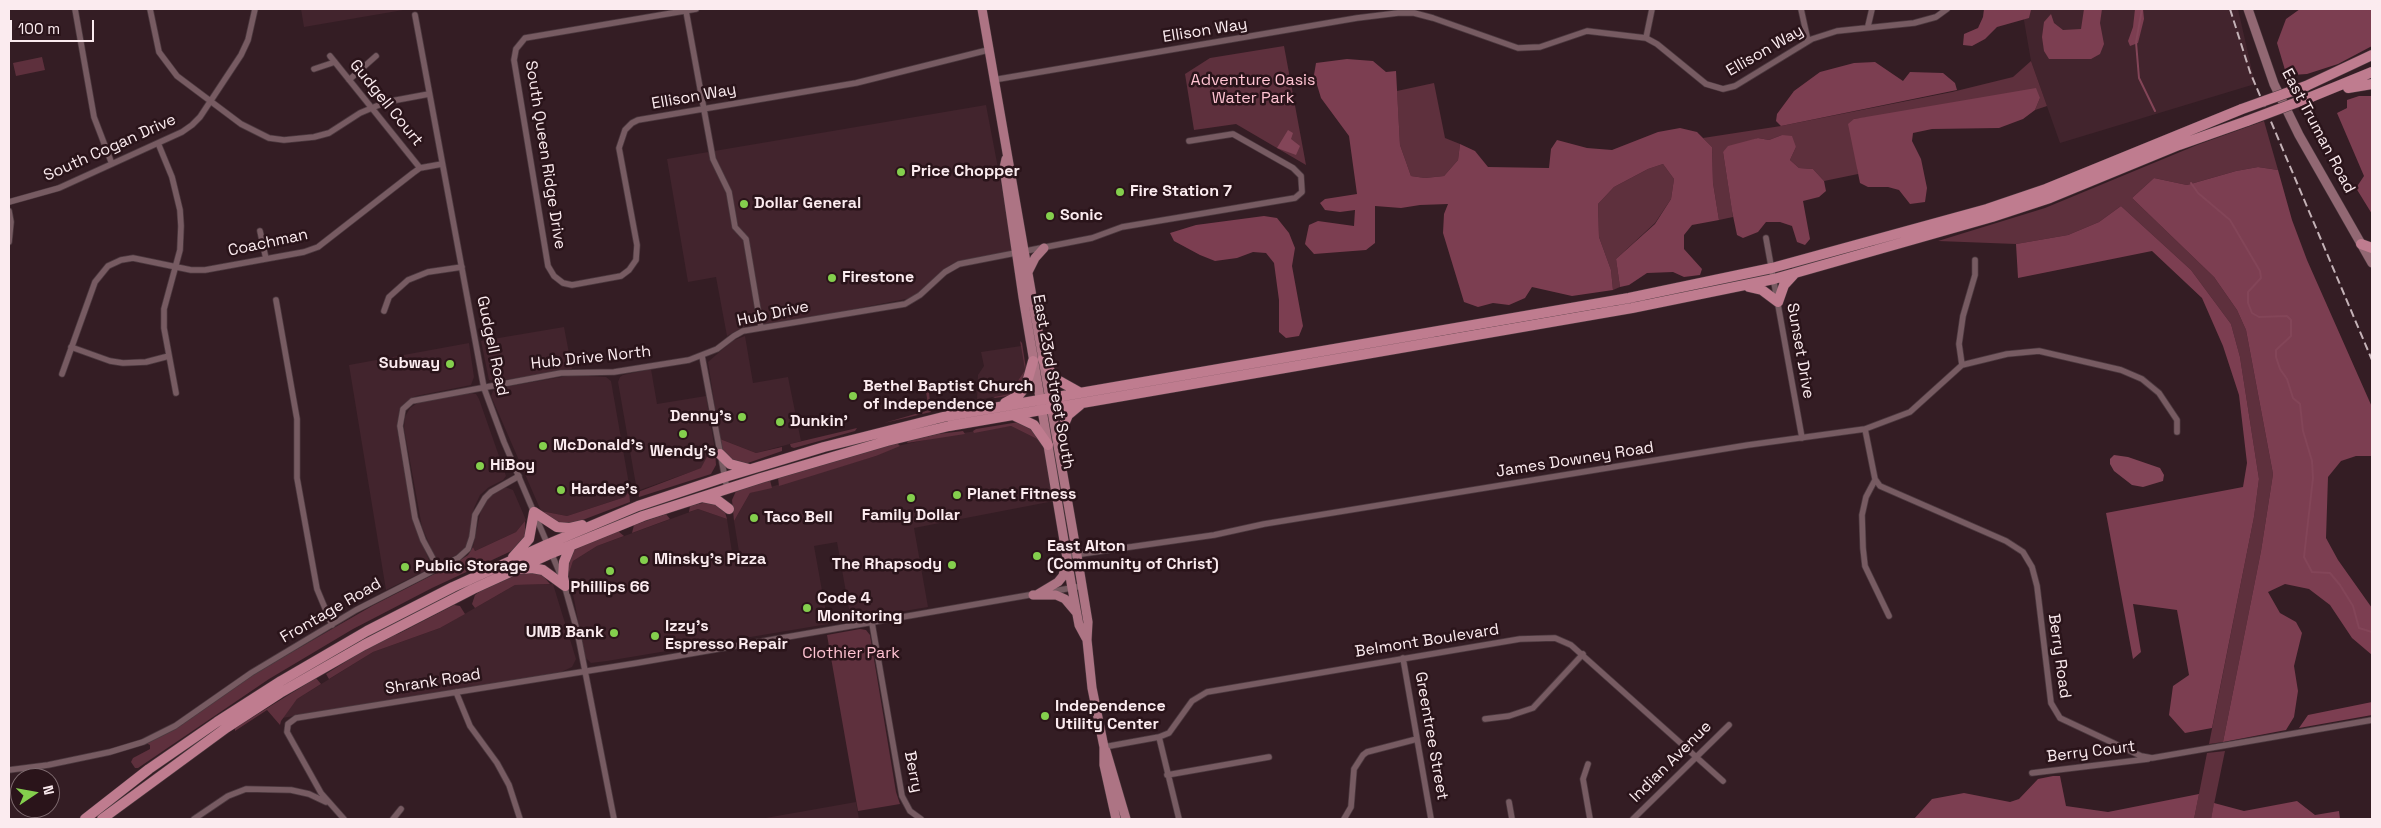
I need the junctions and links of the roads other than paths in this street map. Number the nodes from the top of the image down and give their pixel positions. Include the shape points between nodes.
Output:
1 (74, 9) edge
2 (150, 9) edge
3 (255, 9) edge
4 (696, 9) edge
5 (982, 9) edge
6 (1652, 9) edge
7 (1802, 9) edge
8 (1872, 9) edge
9 (1947, 9) edge
10 (2248, 9) edge
11 (686, 11) junction
12 (1398, 11) edge
13 (415, 15) dead end
14 (1868, 26) junction
15 (1646, 38) junction
16 (1808, 41) junction
17 (988, 50) junction
18 (2372, 55) edge
19 (330, 56) dead end
20 (376, 56) dead end
21 (2372, 61) edge
22 (335, 62) junction
23 (314, 69) dead end
24 (2372, 72) edge
25 (349, 80) junction
26 (993, 80) junction
27 (2372, 84) edge
28 (2306, 86) junction
29 (429, 94) junction
30 (2311, 97) junction
31 (211, 101) junction
32 (371, 107) junction
33 (702, 110) junction
34 (1189, 141) dead end
35 (158, 143) junction
36 (112, 164) junction
37 (442, 164) junction
38 (420, 168) junction
39 (9, 202) edge
40 (9, 211) edge
41 (260, 231) dead end
42 (1766, 238) dead end
43 (9, 242) edge
44 (2361, 244) junction
45 (1044, 248) junction
46 (2372, 248) edge
47 (1021, 253) junction
48 (266, 259) junction
49 (1975, 260) dead end
50 (2372, 263) edge
51 (175, 267) junction
52 (462, 267) junction
53 (1772, 268) junction
54 (1028, 272) junction
55 (1795, 273) junction
56 (555, 277) joint
57 (1774, 279) junction
58 (1745, 286) junction
59 (276, 300) dead end
60 (1778, 302) junction
61 (384, 311) dead end
62 (761, 328) junction
63 (71, 347) junction
64 (169, 356) junction
65 (702, 356) junction
66 (1038, 360) junction
67 (1962, 365) junction
68 (62, 374) dead end
69 (484, 388) junction
70 (1079, 392) junction
71 (176, 393) dead end
72 (1085, 402) junction
73 (1046, 404) junction
74 (996, 408) junction
75 (1012, 415) junction
76 (1865, 429) junction
77 (2177, 432) dead end
78 (1058, 438) junction
79 (1802, 438) junction
80 (1048, 444) junction
81 (720, 454) junction
82 (750, 469) junction
83 (519, 476) junction
84 (725, 477) junction
85 (1875, 480) junction
86 (727, 489) junction
87 (701, 497) junction
88 (729, 509) dead end
89 (534, 512) junction
90 (614, 516) junction
91 (571, 545) junction
92 (550, 548) junction
93 (1077, 555) junction
94 (1067, 556) junction
95 (438, 568) junction
96 (505, 569) junction
97 (565, 586) junction
98 (1077, 587) junction
99 (1036, 594) junction
100 (1077, 613) junction
101 (1888, 616) dead end
102 (872, 623) junction
103 (332, 625) junction
104 (1087, 640) junction
105 (1583, 654) junction
106 (1403, 658) junction
107 (584, 671) junction
108 (456, 692) junction
109 (1485, 719) dead end
110 (2372, 720) edge
111 (1728, 725) dead end
112 (1159, 737) junction
113 (1417, 739) junction
114 (1104, 747) junction
115 (1696, 757) junction
116 (1269, 758) dead end
117 (2152, 758) junction
118 (1588, 764) dead end
119 (9, 770) edge
120 (2032, 773) dead end
121 (1167, 775) junction
122 (1723, 781) dead end
123 (1509, 802) dead end
124 (328, 803) junction
125 (400, 809) dead end
126 (86, 819) edge
127 (102, 819) edge
128 (194, 819) edge
129 (344, 819) edge
130 (393, 819) edge
131 (520, 819) edge
132 (614, 819) edge
133 (921, 819) edge
134 (1116, 819) edge
135 (1126, 819) edge
136 (1179, 819) edge
137 (1344, 819) edge
138 (1432, 819) edge
139 (1512, 819) edge
140 (1590, 819) edge
141 (1633, 819) edge

1 - 36 street via 94,117
2 - 31 street via 156,44 164,62
3 - 31 street, South Cogan Drive via 241,55
4 - 11 street
5 - 17 main road, East 23rd Street South
6 - 15 street
7 - 16 street
8 - 14 street
9 - 14 street, Ellison Way via 1936,17 1914,23
10 - 44 main road, East Truman Road via 2274,84
11 - 33 street
11 - 56 street, South Queen Ridge Drive via 525,38 516,49 514,60 548,266
12 - 15 street, Ellison Way via 1433,18 1519,48 1540,47 1587,31
12 - 26 street, Ellison Way
13 - 29 street, Gudgell Road
14 - 16 street, Ellison Way via 1837,31
15 - 16 street, Ellison Way via 1706,84 1723,89 1735,86
17 - 26 main road, East 23rd Street South
17 - 33 street, Ellison Way via 856,83
18 - 28 highway
19 - 22 street, Gudgell Court
20 - 25 street
21 - 28 highway
22 - 23 street
22 - 25 street, Gudgell Court
24 - 30 highway
25 - 32 street, Gudgell Court
26 - 47 main road, East 23rd Street South via 1006,157 1004,168
27 - 30 highway
28 - 53 highway, bridge via 2046,190
29 - 32 street
29 - 37 street, Gudgell Road
30 - 55 highway, bridge via 2179,145 2050,198
31 - 32 street via 252,131 284,140 329,133
31 - 35 street, South Cogan Drive via 192,125
32 - 38 street, Gudgell Court
33 - 56 street, Ellison Way via 638,120 625,130 620,139 637,245 636,260 629,270 621,276 572,285
33 - 62 street via 713,159 729,192 735,227 746,239
34 - 45 street via 1233,134 1293,168 1301,176 1302,192 1295,198 1122,227 1092,238
35 - 36 street, South Cogan Drive
35 - 51 street via 172,177 180,210 181,239
36 - 39 street, South Cogan Drive via 59,188
37 - 38 street, Coachman
37 - 52 street, Gudgell Road
38 - 48 street, Coachman via 318,247
40 - 43 street
41 - 48 street
42 - 53 street, Sunset Drive
44 - 46 highway
44 - 50 main road, East Truman Road
45 - 47 street
45 - 54 main road
47 - 54 main road, East 23rd Street South
47 - 62 street, Hub Drive via 960,264 939,276 920,295 905,304
47 - 66 main road, East 23rd Street South
48 - 51 street, Coachman via 205,270
49 - 67 street via 1975,275 1959,344
51 - 63 street, Coachman via 132,258 106,268 95,282
51 - 64 street via 164,310
52 - 61 street via 428,272 408,280 389,297
52 - 69 street, Gudgell Road
53 - 57 street, Sunset Drive
53 - 70 highway via 1620,299
54 - 66 main road, East 23rd Street South
55 - 57 highway
55 - 60 highway via 1784,285
57 - 58 highway
57 - 60 street, Sunset Drive
58 - 60 highway via 1762,290
58 - 72 highway
59 - 103 street via 298,419 297,478 317,589
60 - 79 street, Sunset Drive
62 - 65 street, Hub Drive via 743,331
63 - 64 street via 123,363
63 - 68 street
64 - 71 street
65 - 69 street, Hub Drive North via 614,372 562,373
65 - 81 street
66 - 70 highway via 1054,378
66 - 73 main road, East 23rd Street South
66 - 74 highway via 1022,392
67 - 76 street, James Downey Road via 1910,412
67 - 77 street via 2007,354 2039,351 2121,370 2142,379 2159,393 2177,420
69 - 83 street, Gudgell Road
69 - 95 street, Hub Drive North via 417,399 406,405 400,416 415,518
70 - 73 highway
72 - 73 highway
72 - 78 highway via 1068,415
73 - 74 highway
73 - 75 highway
73 - 78 main road, East 23rd Street South
73 - 80 main road, East 23rd Street South
74 - 82 highway via 901,426
75 - 80 highway via 1034,425
75 - 86 highway via 887,441
76 - 79 street, James Downey Road
76 - 85 street
78 - 93 main road, East 23rd Street South
79 - 93 street, James Downey Road
80 - 94 main road, East 23rd Street South
81 - 82 highway via 730,464
81 - 84 street
82 - 84 highway
83 - 89 street, Gudgell Road
83 - 95 street, Frontage Road via 485,498 475,515 468,549
84 - 86 street
84 - 90 highway
85 - 101 street via 1866,497 1862,515 1865,566
85 - 117 street, Berry Road via 1880,486 2006,541 2023,552 2032,567 2036,586 2053,710 2060,718 2141,756
86 - 87 highway
87 - 88 highway via 717,500
87 - 91 highway
89 - 90 highway via 552,525 564,528
89 - 92 street, Gudgell Road
89 - 96 highway via 531,533 525,545
90 - 92 highway
91 - 92 highway
91 - 97 highway via 564,562
92 - 96 highway
92 - 97 street, Gudgell Road
93 - 94 street, James Downey Road
93 - 98 main road, East 23rd Street South
94 - 98 main road, East 23rd Street South
94 - 99 main road via 1063,576
95 - 103 street, Frontage Road
96 - 97 highway via 537,568
96 - 126 highway via 453,587 367,631 281,681 149,769
96 - 127 highway via 280,693 186,755
97 - 107 street, Gudgell Road
98 - 99 street, Shrank Road
98 - 100 main road, East 23rd Street South
98 - 104 main road, East 23rd Street South via 1088,622
99 - 100 main road via 1065,599
99 - 102 street, Shrank Road
100 - 104 main road, East 23rd Street South
102 - 107 street, Shrank Road
102 - 133 street, Berry via 902,796 910,811
103 - 119 street, Frontage Road via 251,673 176,726 143,742
104 - 114 main road, East 23rd Street South via 1092,688
105 - 106 street, Belmont Boulevard via 1561,639 1540,638
105 - 109 street via 1534,708
105 - 115 street, Belmont Boulevard
106 - 112 street, Belmont Boulevard via 1207,692 1192,702 1170,733
106 - 113 street, Greentree Street
107 - 108 street, Shrank Road
107 - 132 street, Gudgell Road
108 - 124 street, Shrank Road via 296,718 288,724 287,732
108 - 131 street via 470,726 509,785
110 - 117 street, Berry Road
111 - 115 street, Indian Avenue
112 - 114 street, Belmont Boulevard
112 - 121 street
113 - 137 street via 1363,755 1354,768 1351,807
113 - 138 street, Greentree Street
114 - 134 main road via 1104,765
114 - 135 main road
115 - 122 street, Belmont Boulevard
115 - 141 street, Indian Avenue
116 - 121 street
117 - 120 street, Berry Court
118 - 140 street via 1583,779
121 - 136 street
123 - 139 street
124 - 128 street via 291,790 246,788
124 - 129 street
125 - 130 street

